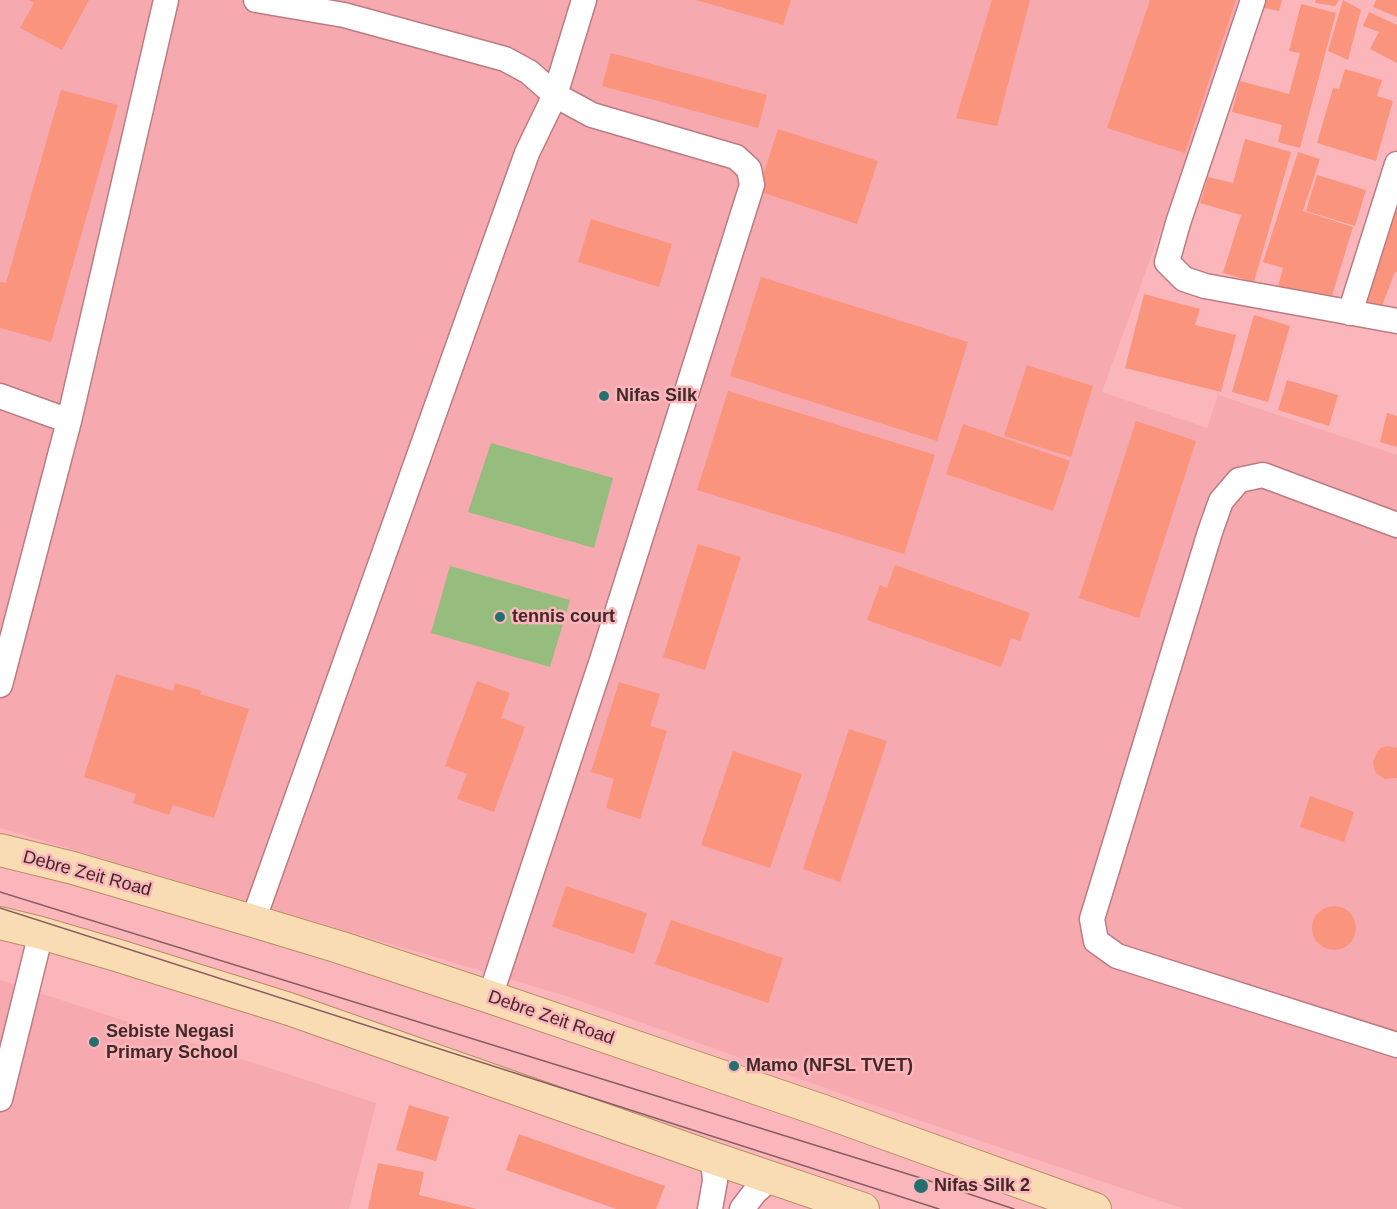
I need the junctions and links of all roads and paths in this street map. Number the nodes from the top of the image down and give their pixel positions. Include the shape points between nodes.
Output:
1 (166, 0) edge
2 (255, 0) edge
3 (584, 0) edge
4 (1253, 0) edge
5 (555, 95) junction
6 (1397, 164) edge
7 (1350, 312) junction
8 (1397, 321) edge
9 (0, 396) edge
10 (69, 421) junction
11 (1397, 525) edge
12 (0, 685) edge
13 (0, 850) edge
14 (253, 921) junction
15 (0, 923) edge
16 (41, 933) junction
17 (490, 997) junction
18 (1397, 1044) edge
19 (0, 1099) edge
20 (712, 1158) junction
21 (771, 1178) junction
22 (710, 1209) edge
23 (742, 1209) edge
24 (863, 1209) edge
25 (1095, 1209) edge

1 - 10 street
2 - 5 street via 344,15 505,59 529,72
3 - 5 street
4 - 7 street via 1167,262 1184,279 1205,286
5 - 14 street via 527,153
5 - 17 street via 592,115 736,157 749,169 752,185 602,660
6 - 7 street
7 - 8 street
9 - 10 street
10 - 12 street
11 - 18 street via 1263,475 1239,480 1221,501 1092,919 1096,941 1117,956
13 - 14 main road, Debre Zeit Road
14 - 17 main road, Debre Zeit Road
15 - 16 main road
16 - 19 street
16 - 20 main road via 289,1010
17 - 25 main road, Debre Zeit Road
20 - 21 main road
20 - 22 street via 715,1181
21 - 23 street
21 - 24 main road

